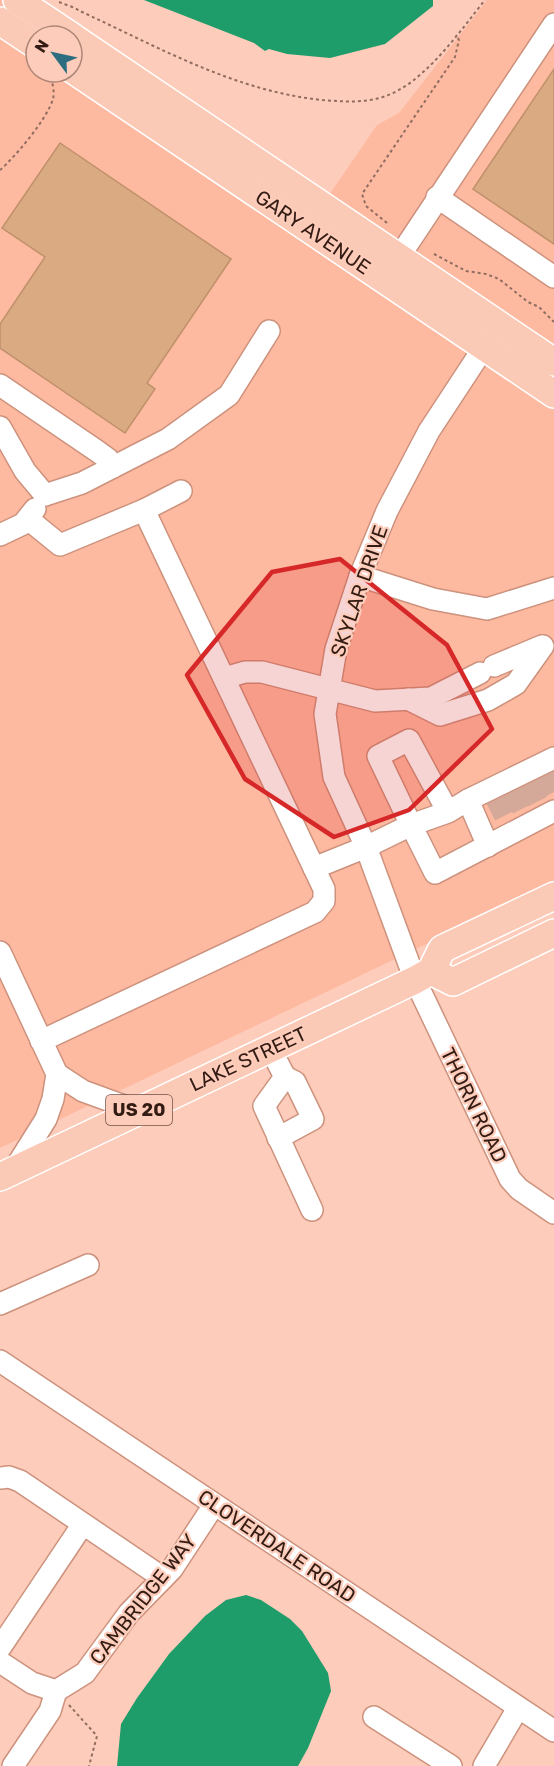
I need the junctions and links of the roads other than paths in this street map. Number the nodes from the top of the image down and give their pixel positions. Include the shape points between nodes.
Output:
1 (17, 0) edge
2 (0, 21) edge
3 (53, 24) edge
4 (554, 24) edge
5 (24, 37) edge
6 (84, 45) edge
7 (84, 77) edge
8 (437, 197) junction
9 (399, 257) junction
10 (554, 277) edge
11 (499, 325) junction
12 (269, 331) dead end
13 (483, 347) junction
14 (554, 362) edge
15 (0, 386) edge
16 (554, 394) edge
17 (0, 427) edge
18 (113, 467) junction
19 (181, 491) dead end
20 (45, 495) junction
21 (144, 510) junction
22 (28, 519) junction
23 (0, 535) edge
24 (360, 576) junction
25 (554, 588) edge
26 (548, 644) edge
27 (224, 678) junction
28 (329, 690) junction
29 (408, 699) junction
30 (522, 779) edge
31 (468, 800) junction
32 (448, 812) junction
33 (530, 817) edge
34 (411, 825) junction
35 (488, 846) junction
36 (366, 847) junction
37 (314, 868) junction
38 (554, 896) edge
39 (554, 933) edge
40 (0, 951) edge
41 (423, 975) junction
42 (41, 1041) junction
43 (270, 1048) junction
44 (57, 1074) junction
45 (285, 1077) junction
46 (138, 1111) junction
47 (279, 1138) junction
48 (7, 1174) edge
49 (312, 1210) dead end
50 (554, 1213) edge
51 (88, 1265) dead end
52 (0, 1304) edge
53 (0, 1361) edge
54 (0, 1478) edge
55 (214, 1504) junction
56 (83, 1524) junction
57 (162, 1578) junction
58 (0, 1648) edge
59 (0, 1662) edge
60 (56, 1691) junction
61 (518, 1708) junction
62 (374, 1717) dead end
63 (554, 1731) edge
64 (13, 1766) edge
65 (451, 1766) edge
66 (484, 1766) edge

1 - 3 main road, GARY AVENUE
2 - 5 main road
4 - 8 street
6 - 9 main road, GARY AVENUE
7 - 13 main road, GARY AVENUE
8 - 9 street
8 - 10 street
9 - 11 main road, GARY AVENUE
11 - 13 street, SKYLAR DRIVE
11 - 14 main road, GARY AVENUE
12 - 18 street via 229,395 168,439
13 - 16 main road, GARY AVENUE
13 - 24 street, SKYLAR DRIVE via 424,441 387,511
15 - 18 street via 97,451
17 - 20 street via 25,471
18 - 20 street
19 - 21 street
20 - 22 street
21 - 22 street via 60,545
21 - 27 street
22 - 23 street
24 - 25 street via 434,599 487,609
24 - 28 street, SKYLAR DRIVE via 336,649
26 - 29 street via 431,698
26 - 29 street via 516,684 488,700 440,715
27 - 28 street via 262,672
27 - 37 street
28 - 29 street via 375,701
28 - 36 street, SKYLAR DRIVE via 325,714 334,777
30 - 31 street
31 - 32 street
31 - 35 street
32 - 34 street
32 - 34 street via 409,740 378,756
33 - 35 street
34 - 35 street via 435,873
34 - 36 street
36 - 37 street
36 - 41 street, SKYLAR DRIVE
37 - 42 street via 324,889 324,901 315,912
38 - 41 main road via 442,949
39 - 41 main road via 453,981
40 - 42 street
41 - 43 main road, LAKE STREET / US 20
41 - 50 street, THORN ROAD via 510,1179
42 - 44 street
43 - 45 street
43 - 46 main road, LAKE STREET / US 20
44 - 46 street via 83,1091
44 - 48 street via 46,1119
45 - 47 street via 264,1106
45 - 47 street via 295,1082 313,1119
46 - 48 main road, LAKE STREET / US 20
47 - 49 street
51 - 52 street
53 - 55 street, CLOVERDALE ROAD
54 - 56 street via 20,1481
55 - 57 street, CAMBRIDGE WAY via 172,1569
55 - 61 street, CLOVERDALE ROAD
56 - 57 street
56 - 58 street
57 - 60 street, CAMBRIDGE WAY via 129,1613 86,1673
59 - 60 street via 32,1683
60 - 64 street via 50,1711
61 - 63 street, CLOVERDALE ROAD
61 - 66 street
62 - 65 street

